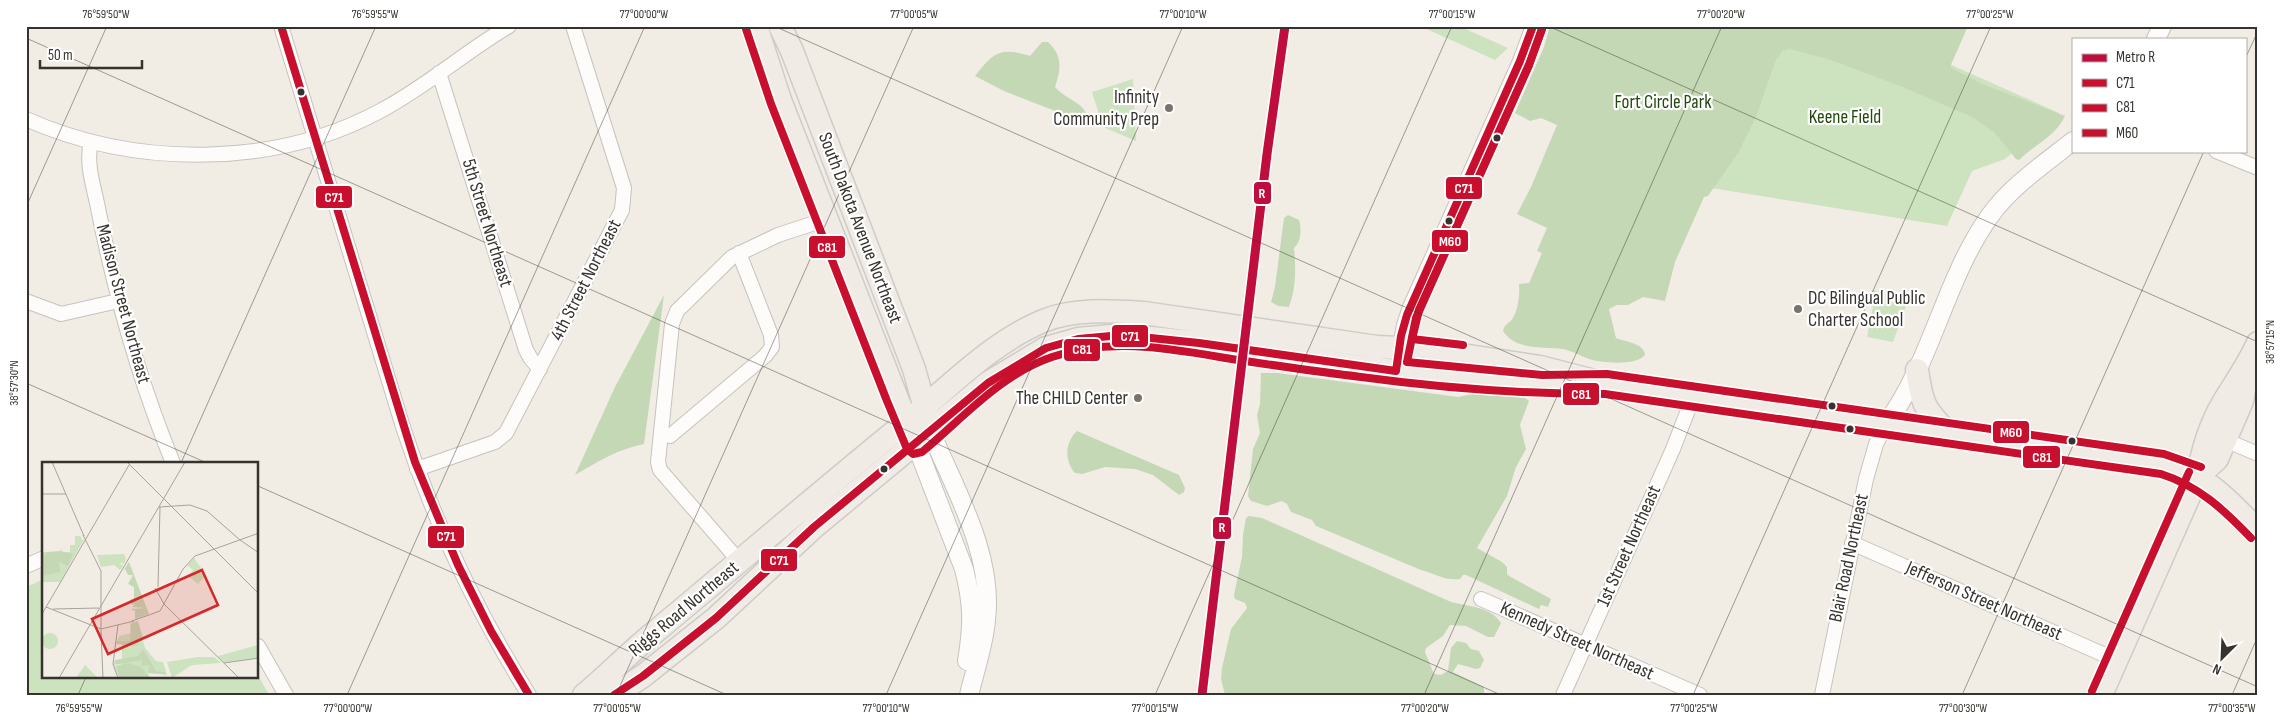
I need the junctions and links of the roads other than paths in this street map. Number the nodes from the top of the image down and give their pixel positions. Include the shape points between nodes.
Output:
1 (281, 26) edge
2 (509, 26) edge
3 (573, 26) edge
4 (756, 26) edge
5 (780, 26) edge
6 (1533, 26) edge
7 (2162, 26) edge
8 (2156, 38) edge
9 (439, 73) junction
10 (26, 119) edge
11 (314, 137) junction
12 (91, 142) junction
13 (2072, 142) edge
14 (2218, 152) edge
15 (2258, 168) edge
16 (827, 220) junction
17 (739, 253) junction
18 (26, 301) edge
19 (118, 301) junction
20 (1399, 348) junction
21 (2254, 352) edge
22 (540, 369) junction
23 (1917, 370) junction
24 (1396, 371) junction
25 (1606, 384) junction
26 (1693, 397) junction
27 (924, 406) junction
28 (906, 422) junction
29 (1886, 424) junction
30 (1948, 433) junction
31 (661, 434) junction
32 (924, 438) junction
33 (2225, 440) junction
34 (2258, 454) edge
35 (171, 462) edge
36 (417, 469) junction
37 (2198, 476) junction
38 (2258, 531) edge
39 (1852, 543) junction
40 (42, 559) edge
41 (740, 562) junction
42 (26, 566) edge
43 (1481, 599) dead end
44 (1586, 645) junction
45 (259, 648) edge
46 (2116, 660) junction
47 (286, 695) edge
48 (529, 695) edge
49 (584, 695) edge
50 (614, 695) edge
51 (959, 695) edge
52 (968, 695) edge
53 (1563, 695) edge
54 (1700, 695) edge
55 (1822, 695) edge
56 (2101, 695) edge

1 - 11 street
2 - 9 street
3 - 22 street, 4th Street Northeast via 621,180 624,203
4 - 16 main road, South Dakota Avenue Northeast via 780,100
5 - 27 main road, South Dakota Avenue Northeast via 914,369
6 - 20 street via 1410,306
7 - 8 street
9 - 11 street via 381,111
9 - 22 street, 5th Street Northeast via 526,350
10 - 12 street
11 - 12 street via 260,149 209,154 140,151
11 - 36 street
12 - 19 street, Madison Street Northeast via 90,164
13 - 23 street via 2020,185 1990,216 1968,253
14 - 15 street
16 - 17 street via 778,235
16 - 28 main road, South Dakota Avenue Northeast
17 - 31 street via 719,268 673,317
17 - 31 street via 768,326 772,347 670,436
18 - 19 street via 61,314
19 - 35 street, Madison Street Northeast
20 - 24 street
20 - 25 main road, Riggs Road Northeast via 1540,367
20 - 27 main road, Riggs Road Northeast via 1144,313 1077,313 1044,320 1006,340
21 - 33 main road via 2242,401
21 - 37 main road via 2222,405 2202,451
22 - 36 street, 4th Street Northeast via 506,433 499,440
23 - 29 street via 1902,402
23 - 30 main road via 1927,412
24 - 25 main road, Riggs Road Northeast via 1542,385
24 - 32 main road, Riggs Road Northeast via 1168,339 1098,336 1036,352 988,384
25 - 26 main road, Riggs Road Northeast
26 - 29 main road, Riggs Road Northeast
26 - 44 street, 1st Street Northeast
27 - 28 main road, Riggs Road Northeast
27 - 32 main road, South Dakota Avenue Northeast
28 - 32 main road, South Dakota Avenue Northeast
28 - 41 main road, Riggs Road Northeast
29 - 30 main road, Riggs Road Northeast
29 - 39 street, Blair Road Northeast via 1876,444
30 - 37 main road, Riggs Road Northeast via 2164,464
31 - 41 street via 658,462 663,476
32 - 50 main road, Riggs Road Northeast via 814,527 716,618
32 - 51 street via 970,590 973,617
32 - 52 street via 970,523 982,560 987,619
33 - 34 street
33 - 37 main road via 2217,459
36 - 48 street via 471,593
37 - 38 main road, Riggs Road Northeast via 2220,492
37 - 46 main road
39 - 46 street, Jefferson Street Northeast
39 - 55 street, Blair Road Northeast
40 - 42 street
41 - 49 main road, Riggs Road Northeast
43 - 44 street, Kennedy Street Northeast
44 - 53 street, 1st Street Northeast
44 - 54 street, Kennedy Street Northeast
45 - 47 street
46 - 56 main road

